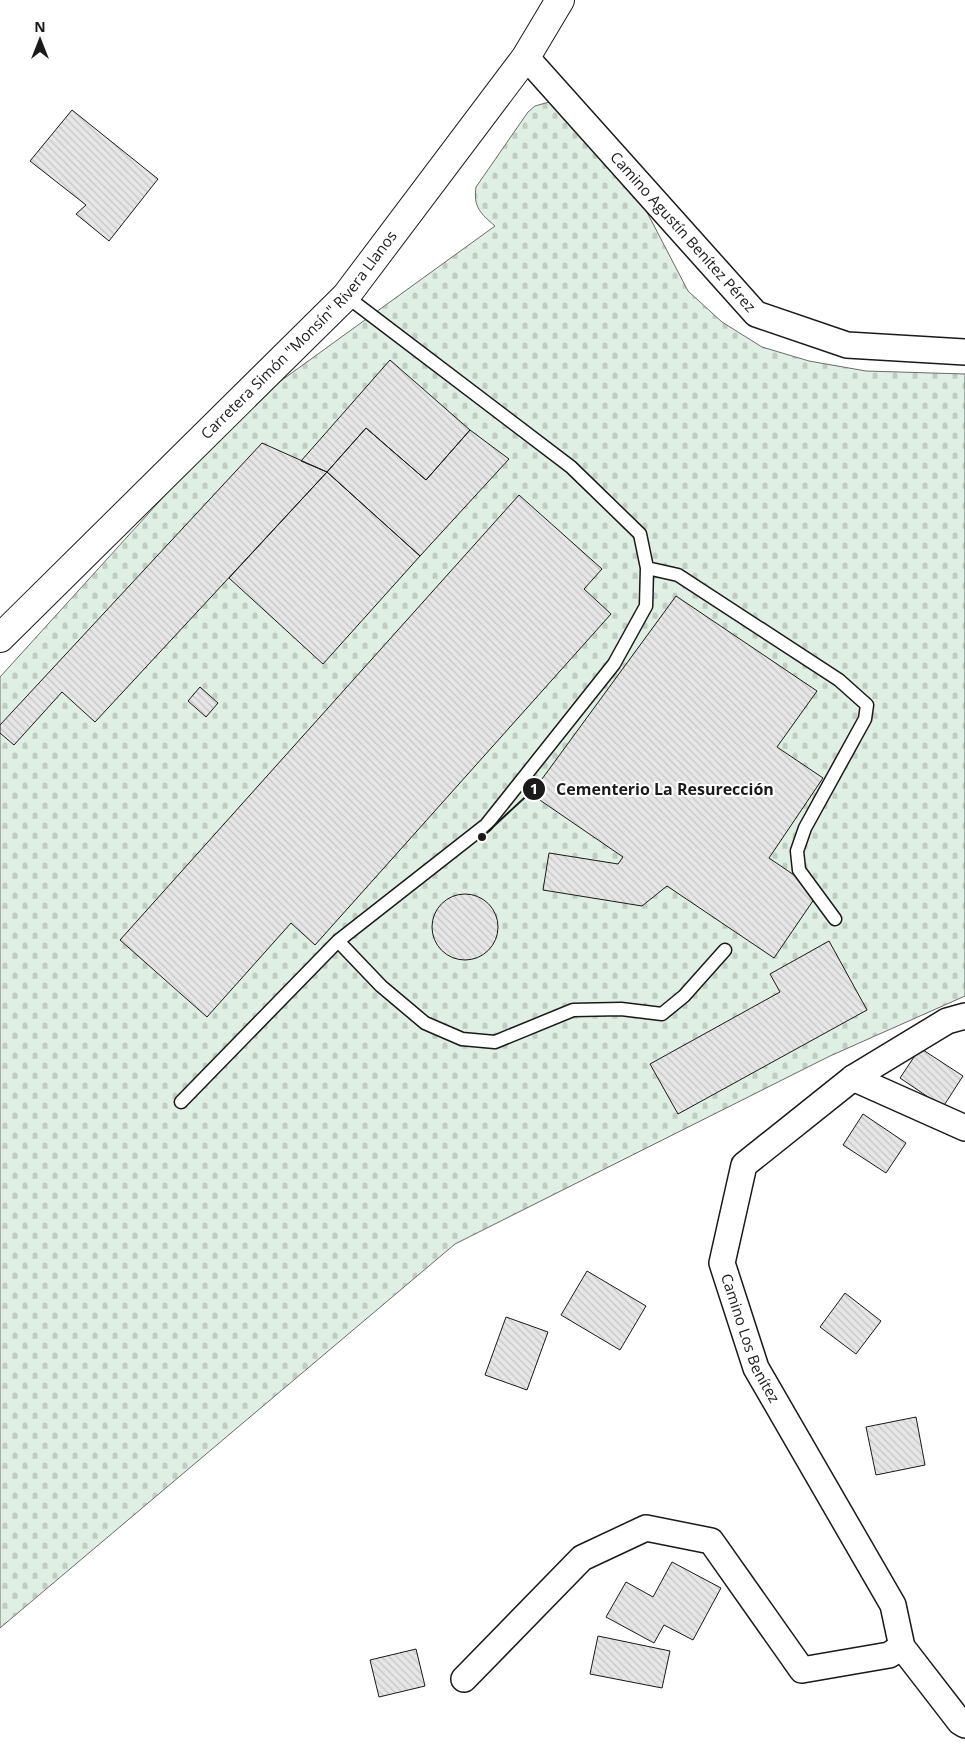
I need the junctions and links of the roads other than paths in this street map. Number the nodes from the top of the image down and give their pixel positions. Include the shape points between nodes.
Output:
1 (560, 0) edge
2 (526, 57) junction
3 (346, 296) junction
4 (965, 352) edge
5 (647, 568) junction
6 (0, 638) edge
7 (835, 919) dead end
8 (338, 942) junction
9 (725, 950) dead end
10 (965, 1016) edge
11 (853, 1078) junction
12 (181, 1102) dead end
13 (965, 1128) edge
14 (902, 1647) junction
15 (464, 1679) dead end
16 (965, 1725) edge

1 - 2 street, Carretera Simón "Monsín" Rivera Llanos
2 - 3 street, Carretera Simón "Monsín" Rivera Llanos
2 - 4 street, Camino Agustín Benítez Pérez via 756,314 848,345
3 - 5 lane via 571,468 640,534
3 - 6 street, Carretera Simón "Monsín" Rivera Llanos
5 - 7 lane via 678,575 839,680 867,705 865,719 805,828 797,851 799,870
5 - 8 lane via 646,606 614,664 486,825
8 - 9 lane via 381,986 425,1023 462,1038 495,1042 573,1010 621,1009 662,1014 684,996
8 - 12 lane
10 - 11 street, Camino Los Benítez via 947,1021
11 - 13 street
11 - 14 street, Camino Los Benítez via 744,1165 722,1263 756,1368 893,1605
14 - 15 street via 889,1655 802,1670 711,1541 646,1528 582,1558
14 - 16 street, Camino Los Benítez

